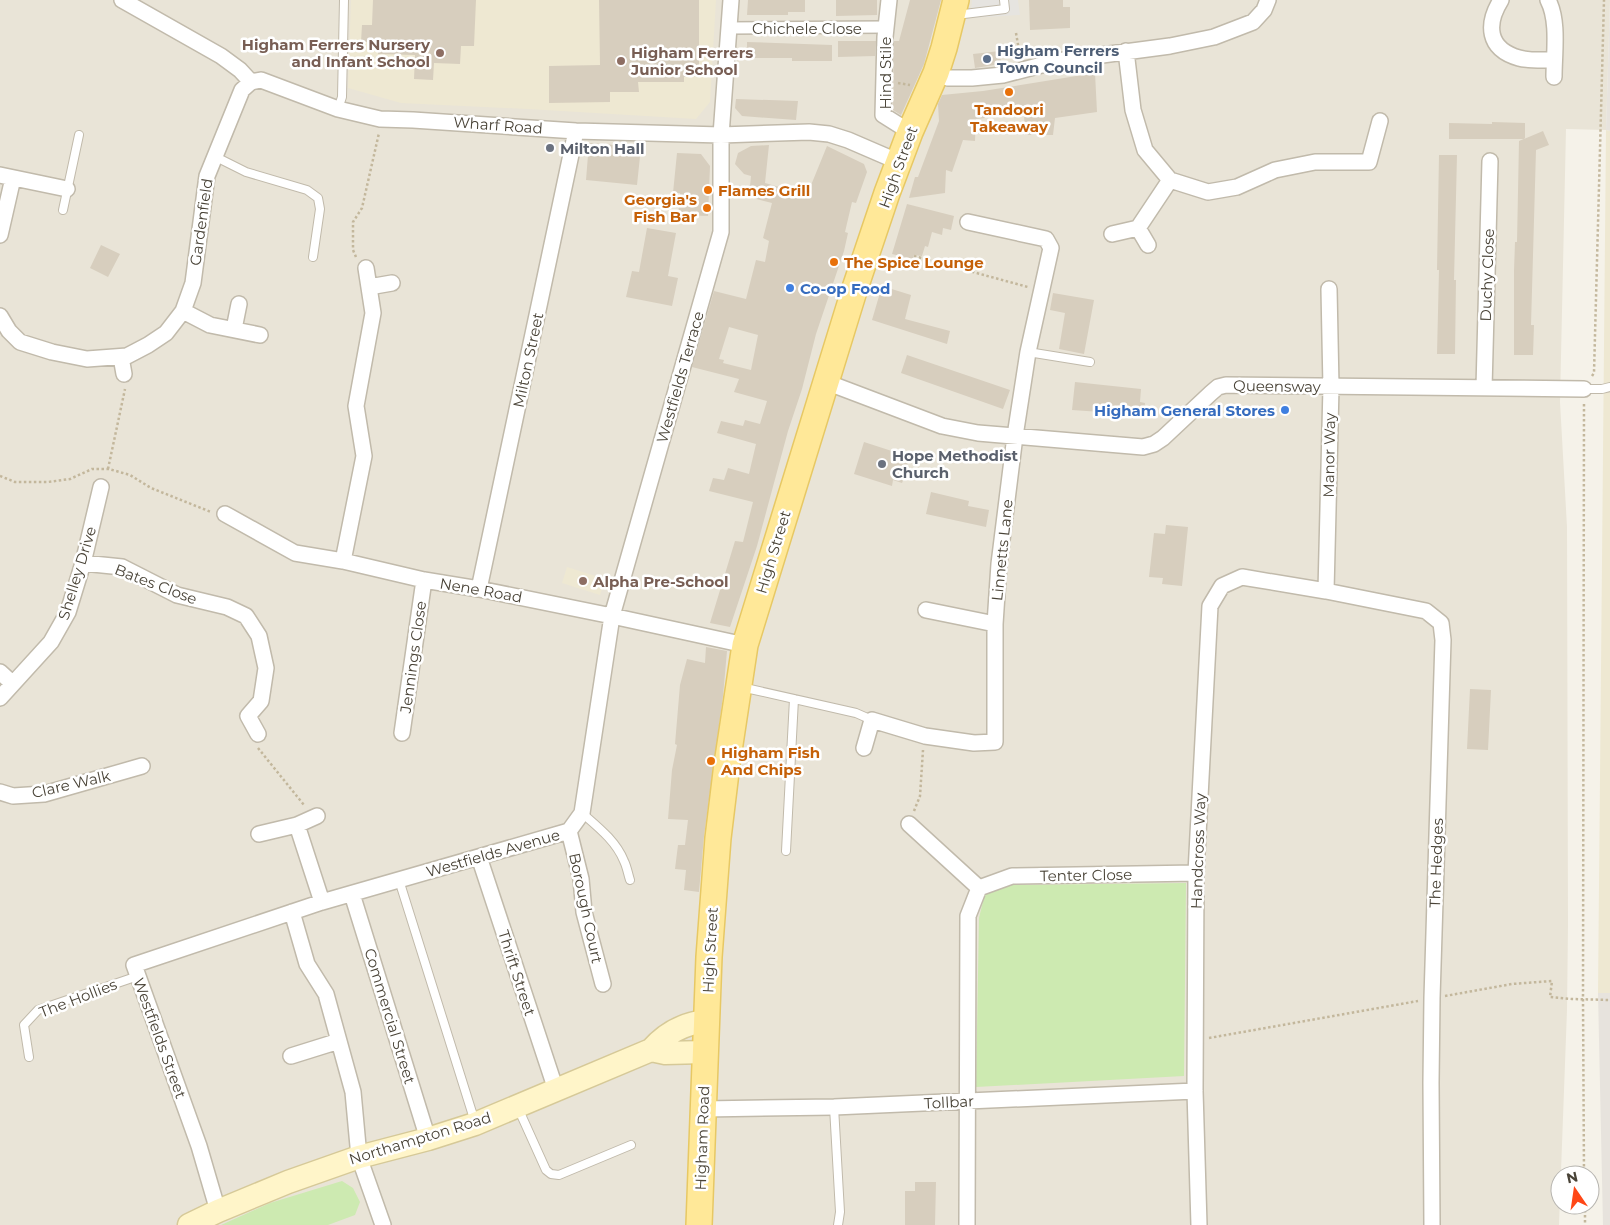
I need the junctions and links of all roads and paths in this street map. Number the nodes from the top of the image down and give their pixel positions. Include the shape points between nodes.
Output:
1 (122, 0) edge
2 (344, 0) edge
3 (731, 0) edge
4 (889, 0) edge
5 (1004, 0) edge
6 (1501, 0) edge
7 (1548, 0) edge
8 (1604, 0) edge
9 (1266, 5) edge
10 (954, 8) edge
11 (886, 27) junction
12 (729, 28) junction
13 (1016, 33) dead end
14 (1126, 51) junction
15 (1554, 60) junction
16 (1022, 71) junction
17 (1554, 77) dead end
18 (882, 80) junction
19 (932, 81) junction
20 (251, 82) junction
21 (338, 109) junction
22 (380, 119) junction
23 (1380, 121) dead end
24 (576, 131) junction
25 (910, 132) junction
26 (80, 135) dead end
27 (721, 135) junction
28 (214, 156) junction
29 (900, 162) junction
30 (1490, 162) dead end
31 (6, 176) edge
32 (1170, 180) junction
33 (67, 189) junction
34 (63, 210) dead end
35 (968, 222) dead end
36 (1138, 228) junction
37 (1112, 234) dead end
38 (0, 235) edge
39 (1148, 245) dead end
40 (914, 256) dead end
41 (313, 257) dead end
42 (366, 268) joint
43 (392, 284) dead end
44 (369, 288) junction
45 (1329, 289) dead end
46 (1042, 291) junction
47 (239, 304) dead end
48 (183, 311) junction
49 (0, 316) edge
50 (234, 329) junction
51 (260, 335) dead end
52 (1028, 352) junction
53 (121, 357) junction
54 (1090, 362) dead end
55 (124, 382) joint
56 (826, 382) junction
57 (1331, 387) junction
58 (1610, 387) edge
59 (1484, 388) junction
60 (1584, 389) junction
61 (1015, 436) junction
62 (101, 487) joint
63 (225, 514) dead end
64 (342, 561) junction
65 (83, 563) junction
66 (424, 580) junction
67 (479, 589) junction
68 (1326, 591) junction
69 (926, 610) dead end
70 (612, 616) junction
71 (995, 624) junction
72 (745, 645) junction
73 (0, 672) edge
74 (12, 684) junction
75 (738, 687) junction
76 (0, 698) edge
77 (794, 699) junction
78 (872, 720) junction
79 (402, 733) dead end
80 (258, 734) joint
81 (924, 736) junction
82 (864, 748) dead end
83 (142, 766) dead end
84 (0, 792) edge
85 (582, 813) junction
86 (308, 820) junction
87 (909, 824) joint
88 (569, 831) junction
89 (259, 834) dead end
90 (786, 851) dead end
91 (478, 857) junction
92 (1196, 873) junction
93 (399, 880) junction
94 (630, 880) dead end
95 (978, 888) junction
96 (352, 894) junction
97 (322, 902) junction
98 (292, 912) junction
99 (138, 976) junction
100 (603, 984) dead end
101 (1432, 998) junction
102 (1583, 1000) junction
103 (1610, 1000) edge
104 (707, 1022) junction
105 (1195, 1040) junction
106 (339, 1042) junction
107 (651, 1050) junction
108 (705, 1052) junction
109 (291, 1056) dead end
110 (29, 1057) dead end
111 (556, 1090) junction
112 (1195, 1091) junction
113 (967, 1101) junction
114 (517, 1106) junction
115 (834, 1107) junction
116 (703, 1109) junction
117 (476, 1124) junction
118 (428, 1139) junction
119 (631, 1145) dead end
120 (358, 1157) junction
121 (1584, 1165) edge
122 (218, 1211) junction
123 (378, 1224) edge
124 (189, 1225) edge
125 (699, 1225) edge
126 (838, 1225) edge
127 (968, 1225) edge
128 (1199, 1225) edge
129 (1432, 1225) edge

1 - 20 street via 221,56
2 - 21 lane via 342,97
3 - 12 street, Westfields Terrace
4 - 11 street, Hind Stile
5 - 10 lane via 1005,8
6 - 15 street via 1491,23 1496,43 1506,52 1521,58
7 - 15 street via 1555,21
8 - 60 path via 1594,373
9 - 14 street via 1253,22 1214,37
10 - 19 main road, High Street
11 - 12 street, Chichele Close
11 - 18 street, Hind Stile
12 - 27 street, Westfields Terrace
13 - 16 path
14 - 16 street via 1057,61
14 - 32 street via 1133,110 1145,150
15 - 17 street
16 - 19 street via 1003,76
18 - 19 path
18 - 25 street, Hind Stile via 883,114
19 - 25 main road, High Street
20 - 21 street, Wharf Road via 261,80
20 - 28 street, Gardenfield via 242,90
21 - 22 street, Wharf Road
22 - 24 street, Wharf Road
22 - 42 path via 362,208 353,222 353,250
23 - 32 street via 1369,162 1315,162 1275,170 1237,187 1208,192
24 - 27 street, Wharf Road
24 - 67 street, Milton Street
25 - 29 main road, High Street
26 - 33 lane
27 - 29 street, Wharf Road via 828,134
27 - 70 street, Westfields Terrace via 721,232
28 - 41 lane via 246,172 307,190 318,198 320,209
28 - 48 street, Gardenfield via 207,176 193,283
29 - 56 main road, High Street
30 - 59 street, Duchy Close
31 - 33 street
31 - 38 street
32 - 36 street
33 - 34 lane
35 - 46 street, Linnetts Lane via 1046,238 1051,248
36 - 37 street
36 - 39 street
40 - 46 path
42 - 44 street
43 - 44 street
44 - 64 street via 373,313 356,406 364,456
45 - 57 street, Manor Way
46 - 52 street, Linnetts Lane
47 - 50 street
48 - 50 street via 210,325
48 - 53 street, Gardenfield via 166,333
49 - 53 street, Gardenfield via 20,342 87,359
50 - 51 street
52 - 54 lane
52 - 61 street, Linnetts Lane
53 - 55 street
55 - 62 path via 108,469
56 - 61 street, Queensway via 942,426
56 - 72 main road, High Street
57 - 59 street, Queensway
57 - 61 street, Queensway via 1226,385 1218,388 1164,438 1143,447
57 - 68 street, Manor Way
58 - 60 lane, Queensway
59 - 60 street, Queensway
60 - 102 path
61 - 71 street, Linnetts Lane
62 - 65 street, Shelley Drive
63 - 64 street, Nene Road via 295,553
64 - 66 street, Nene Road
65 - 74 street, Shelley Drive via 61,626 51,642
65 - 80 street, Bates Close via 122,567 177,595 227,607 246,616 260,636 266,668 261,701 248,716
66 - 67 street, Nene Road
66 - 79 street, Jennings Close
67 - 70 street, Nene Road
68 - 92 street, Handcross Way via 1242,577 1222,586 1210,606
68 - 101 street, The Hedges via 1426,611 1441,622
69 - 71 street
70 - 72 street, Nene Road
70 - 85 street, Westfields Avenue
71 - 81 street, Linnetts Lane via 995,742
72 - 75 main road, High Street
73 - 74 street
74 - 76 street, Shelley Drive
75 - 77 lane, Linnetts Lane
75 - 104 main road, High Street via 718,838
77 - 78 lane, Linnetts Lane via 856,713
77 - 90 lane
78 - 81 street, Linnetts Lane
78 - 82 street
80 - 86 path via 258,748 303,803
81 - 87 path via 920,796
83 - 84 street, Clare Walk via 44,794 13,796
85 - 88 street, Westfields Avenue
85 - 94 lane via 613,842 624,859
86 - 89 street
86 - 97 street
87 - 95 street
88 - 91 street, Westfields Avenue
88 - 100 street, Borough Court via 581,879 584,912
91 - 93 street, Westfields Avenue
91 - 111 street, Thrift Street
92 - 95 street, Tenter Close via 1012,876
92 - 105 street, Handcross Way
93 - 96 street, Westfields Avenue
93 - 117 lane
95 - 113 street via 968,916
96 - 97 street, Westfields Avenue
96 - 118 street, Commercial Street
97 - 98 street, Westfields Avenue
98 - 99 street, Westfields Street via 134,965
98 - 106 street via 307,964 326,994
99 - 110 lane, The Hollies via 38,1010 24,1026
99 - 122 street, Westfields Street via 199,1146
101 - 102 path via 1512,984 1552,981 1550,997
101 - 105 path
101 - 129 street, The Hedges
102 - 103 path
102 - 121 path
104 - 107 main road via 694,1022 670,1033
104 - 108 main road, High Street
105 - 112 street, Handcross Way
106 - 109 street
106 - 120 street via 352,1092
107 - 108 main road
107 - 111 main road, Northampton Road
108 - 116 main road, Higham Road
111 - 114 main road, Northampton Road
112 - 113 street, Tollbar
112 - 128 street, Handcross Way
113 - 115 street, Tollbar
113 - 127 street
114 - 117 main road, Northampton Road
114 - 119 lane via 546,1170 551,1174 558,1175
115 - 116 street, Tollbar
115 - 126 lane
116 - 125 main road, Higham Road
117 - 118 main road, Northampton Road
118 - 120 main road, Northampton Road
120 - 122 main road, Northampton Road
120 - 123 street
122 - 124 main road, Northampton Road

